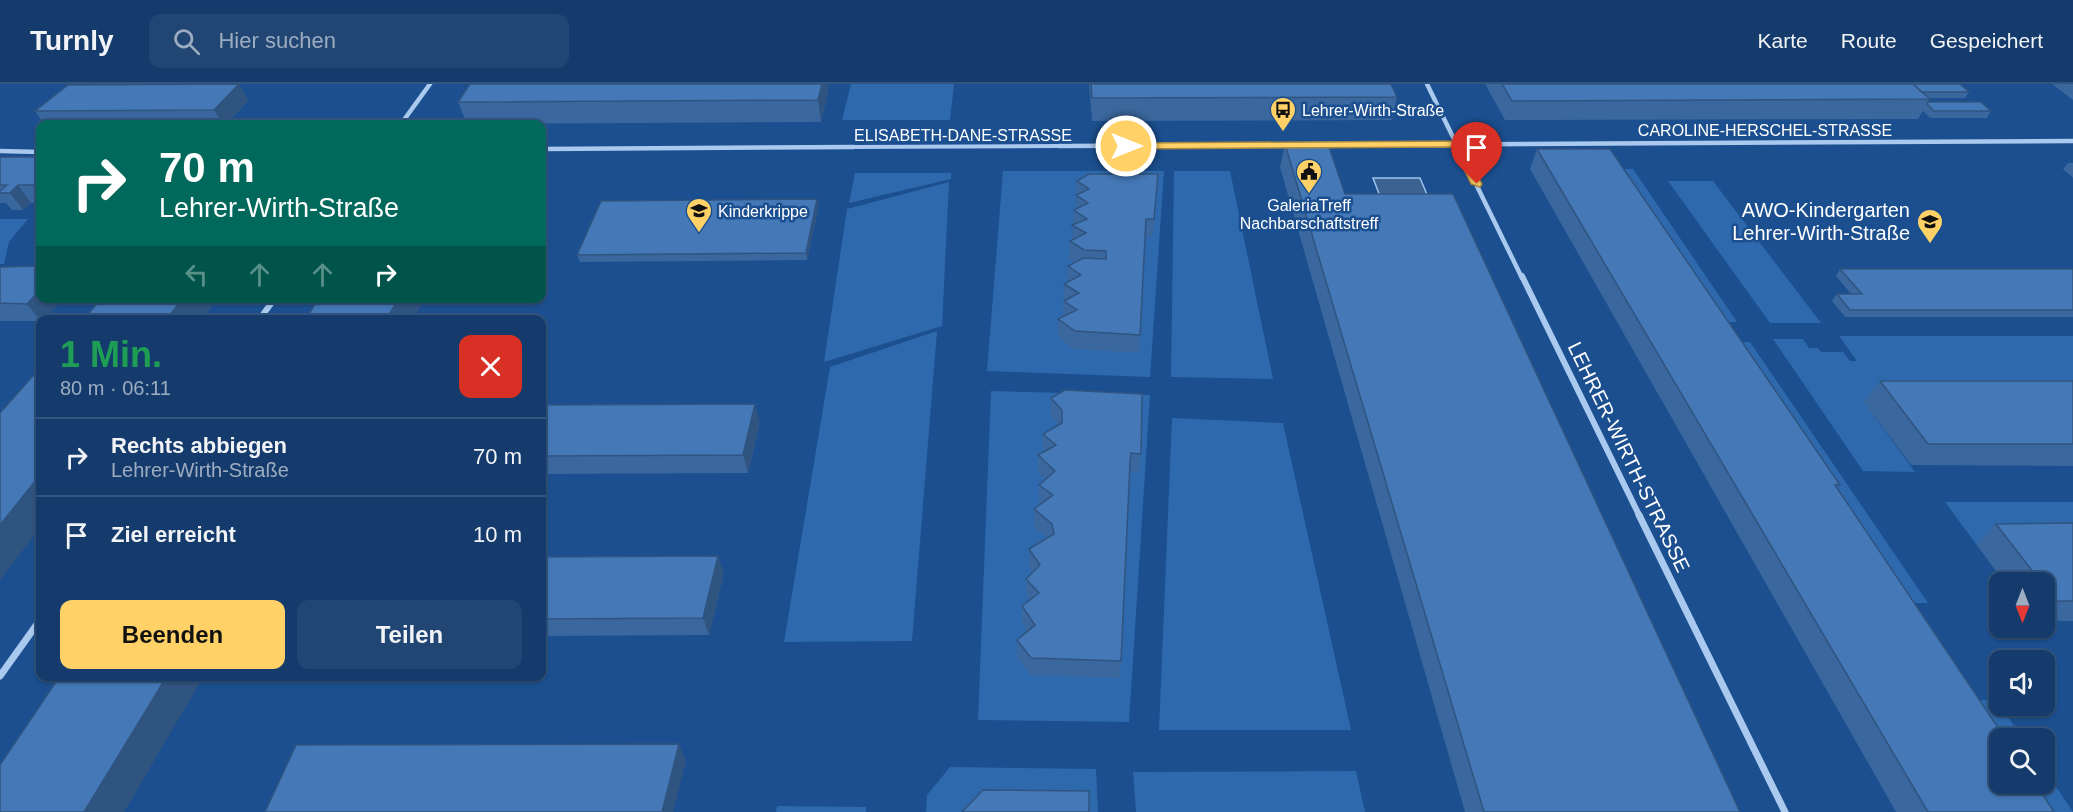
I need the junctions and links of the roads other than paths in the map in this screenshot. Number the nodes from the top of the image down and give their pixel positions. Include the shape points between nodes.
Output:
1 (430, 84) edge
2 (1427, 84) edge
3 (404, 120) edge
4 (2073, 141) edge
5 (1457, 144) junction
6 (1297, 145) edge
7 (1308, 145) edge
8 (1059, 146) joint
9 (854, 147) joint
10 (546, 149) edge
11 (0, 151) edge
12 (36, 152) edge
13 (36, 626) edge
14 (0, 676) edge
15 (1785, 812) edge

1 - 3 street
2 - 5 street, LEHRER-WIRTH-STRASSE
4 - 5 street, CAROLINE-HERSCHEL-STRASSE
5 - 7 street
5 - 15 street, LEHRER-WIRTH-STRASSE
6 - 8 street, ELISABETH-DANE-STRASSE
8 - 9 lane, ELISABETH-DANE-STRASSE
9 - 10 street, ELISABETH-DANE-STRASSE
11 - 12 street
13 - 14 street

